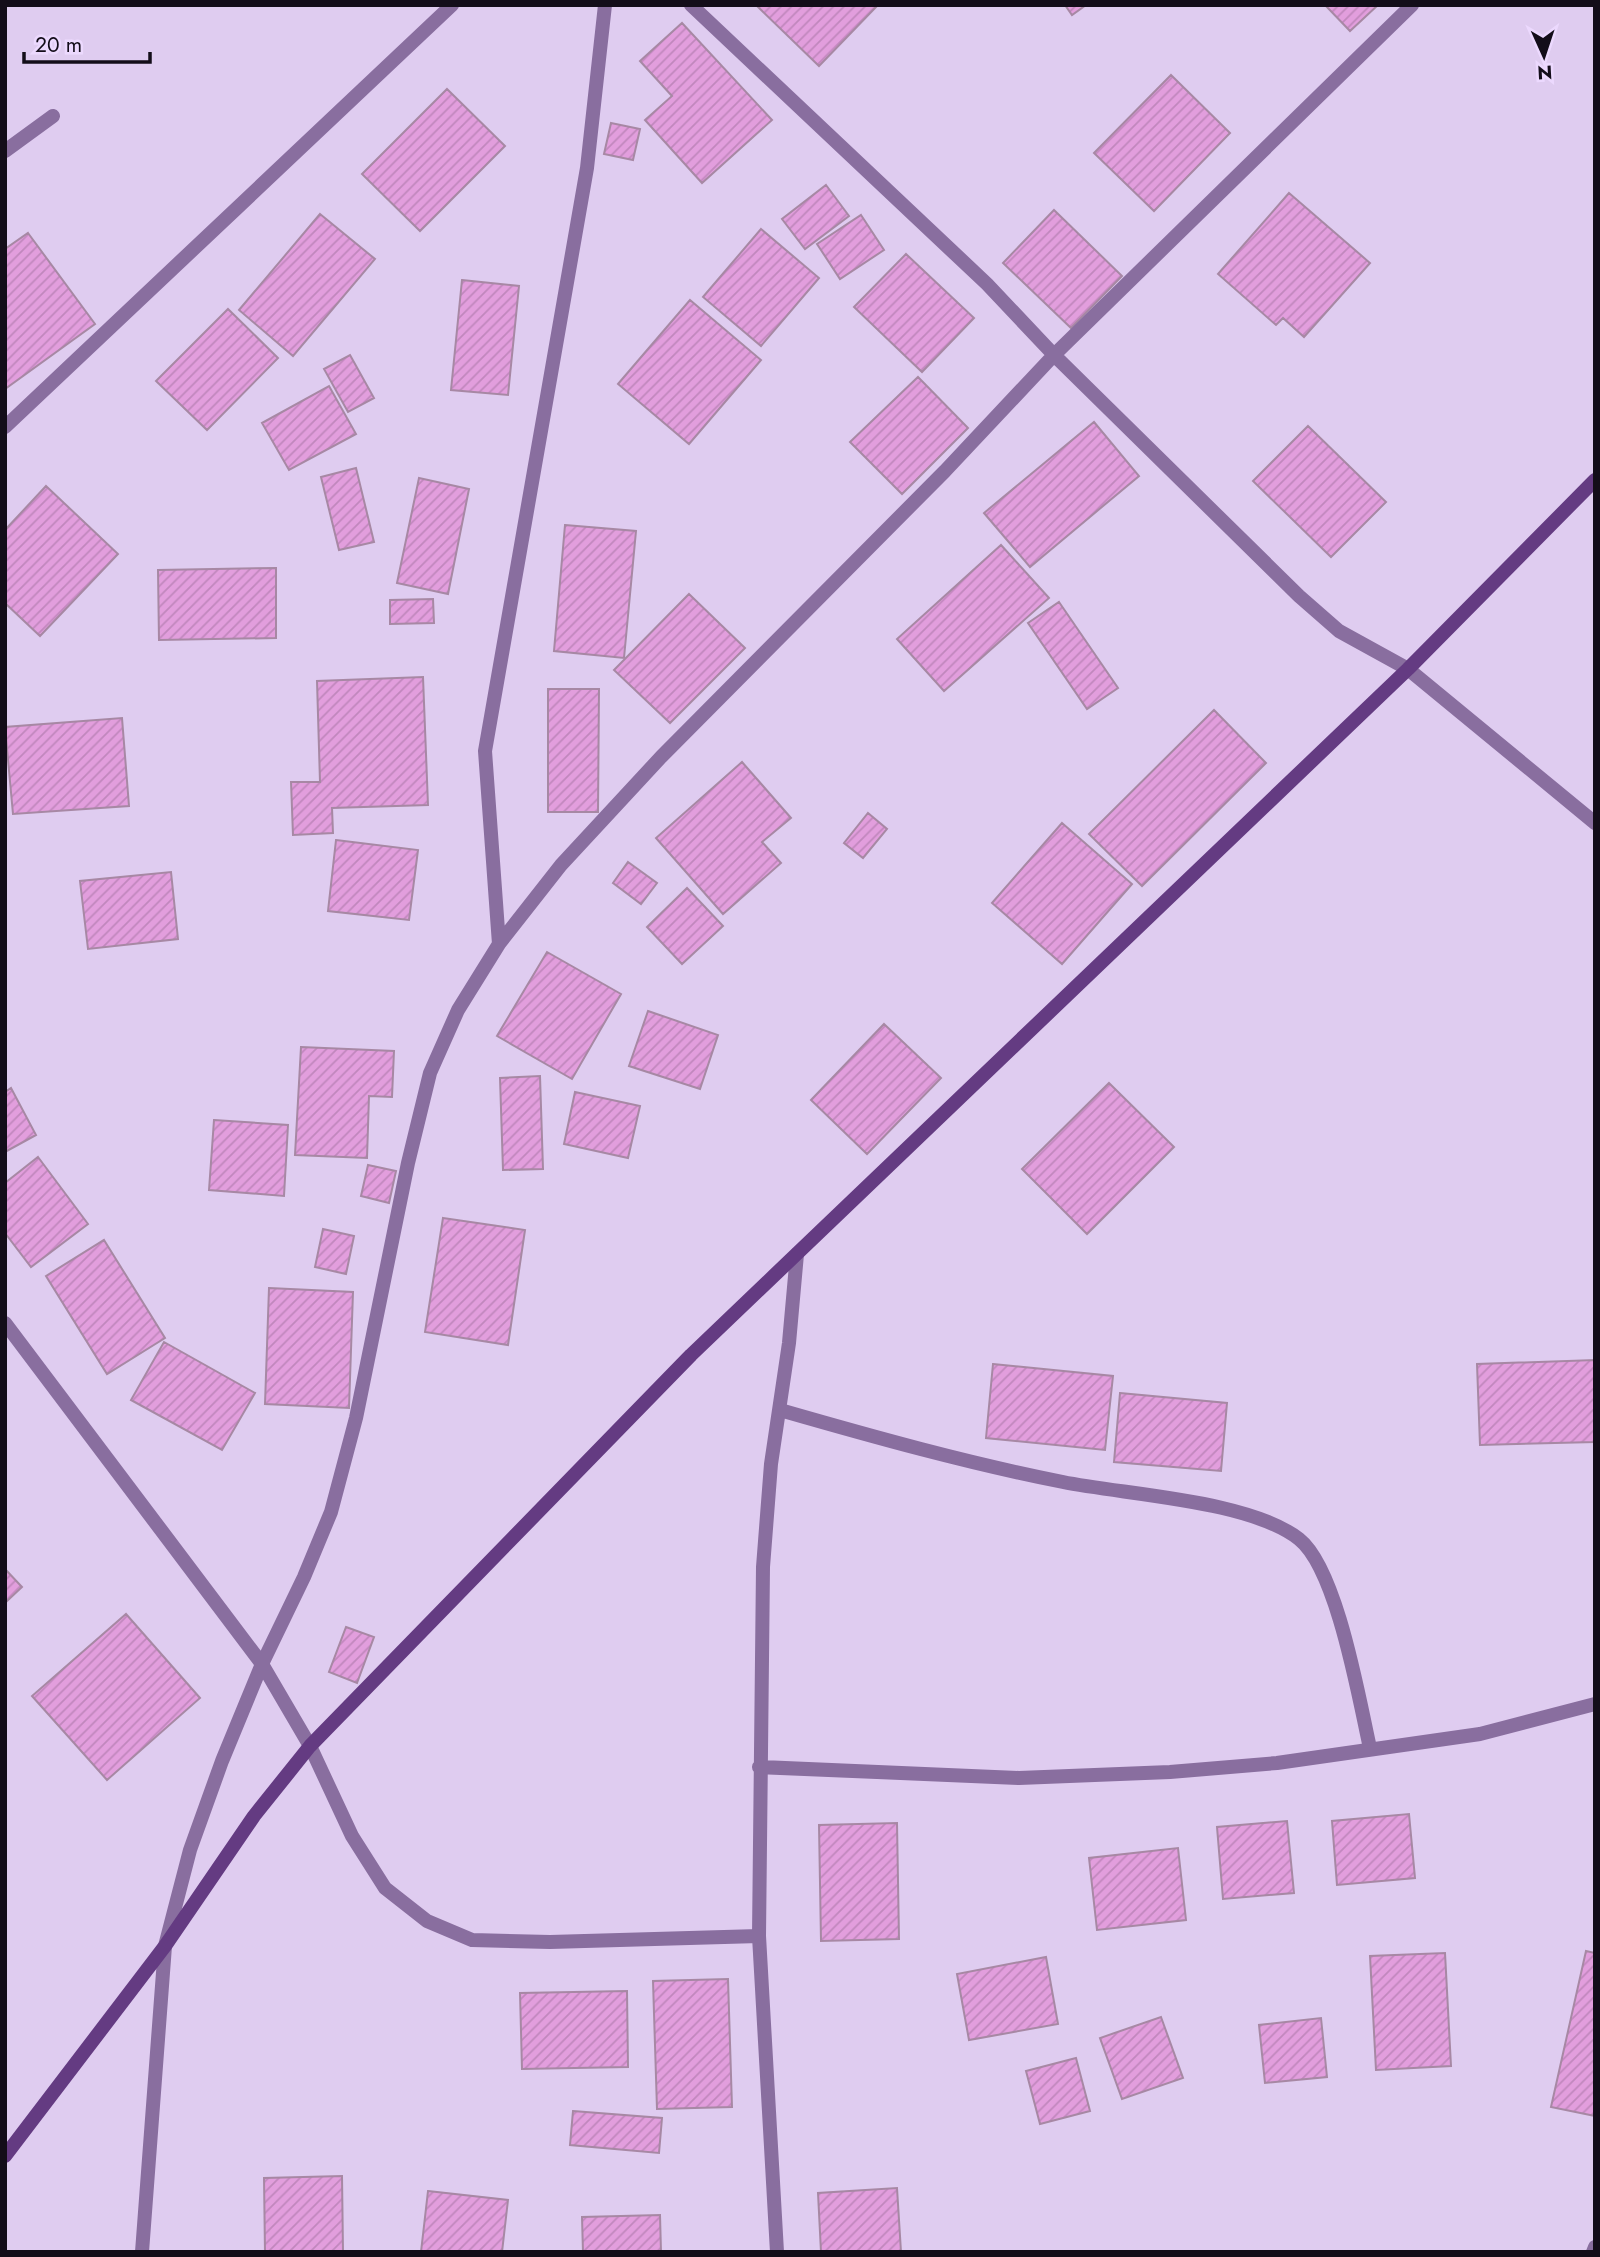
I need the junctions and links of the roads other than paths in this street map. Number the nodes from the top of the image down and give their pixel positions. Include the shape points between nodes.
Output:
1 (452, 5) edge
2 (605, 5) edge
3 (691, 5) edge
4 (1412, 5) edge
5 (53, 116) dead end
6 (5, 151) edge
7 (1054, 355) junction
8 (5, 427) edge
9 (1595, 480) edge
10 (1408, 669) junction
11 (1595, 823) edge
12 (499, 944) junction
13 (797, 1254) junction
14 (5, 1323) edge
15 (780, 1410) junction
16 (262, 1664) junction
17 (1595, 1704) edge
18 (310, 1746) junction
19 (1370, 1748) junction
20 (759, 1768) junction
21 (759, 1936) junction
22 (165, 1946) junction
23 (5, 2156) edge
24 (1595, 2247) edge
25 (142, 2252) edge
26 (777, 2252) edge
27 (1593, 2252) edge

1 - 8 street
2 - 12 street via 587,168 485,751
3 - 7 street via 987,284
4 - 7 street
5 - 6 street
7 - 10 street via 1309,605 1339,631
7 - 12 street via 803,617 661,757 561,865
9 - 10 main road
10 - 11 street
10 - 13 main road
12 - 16 street via 458,1010 430,1073 356,1418 331,1512
13 - 15 street
13 - 18 main road via 691,1355
14 - 16 street
15 - 19 street via 977,1464 1217,1507 1264,1520 1300,1540 1323,1572 1343,1631
15 - 20 street via 763,1567
16 - 18 street
16 - 22 street via 190,1850
17 - 19 street via 1480,1734
18 - 21 street via 352,1836 385,1888 427,1921 472,1940
18 - 22 main road via 254,1816
19 - 20 street via 1277,1763 1019,1778
20 - 21 street
21 - 26 street
22 - 23 main road
22 - 25 street
24 - 27 street

